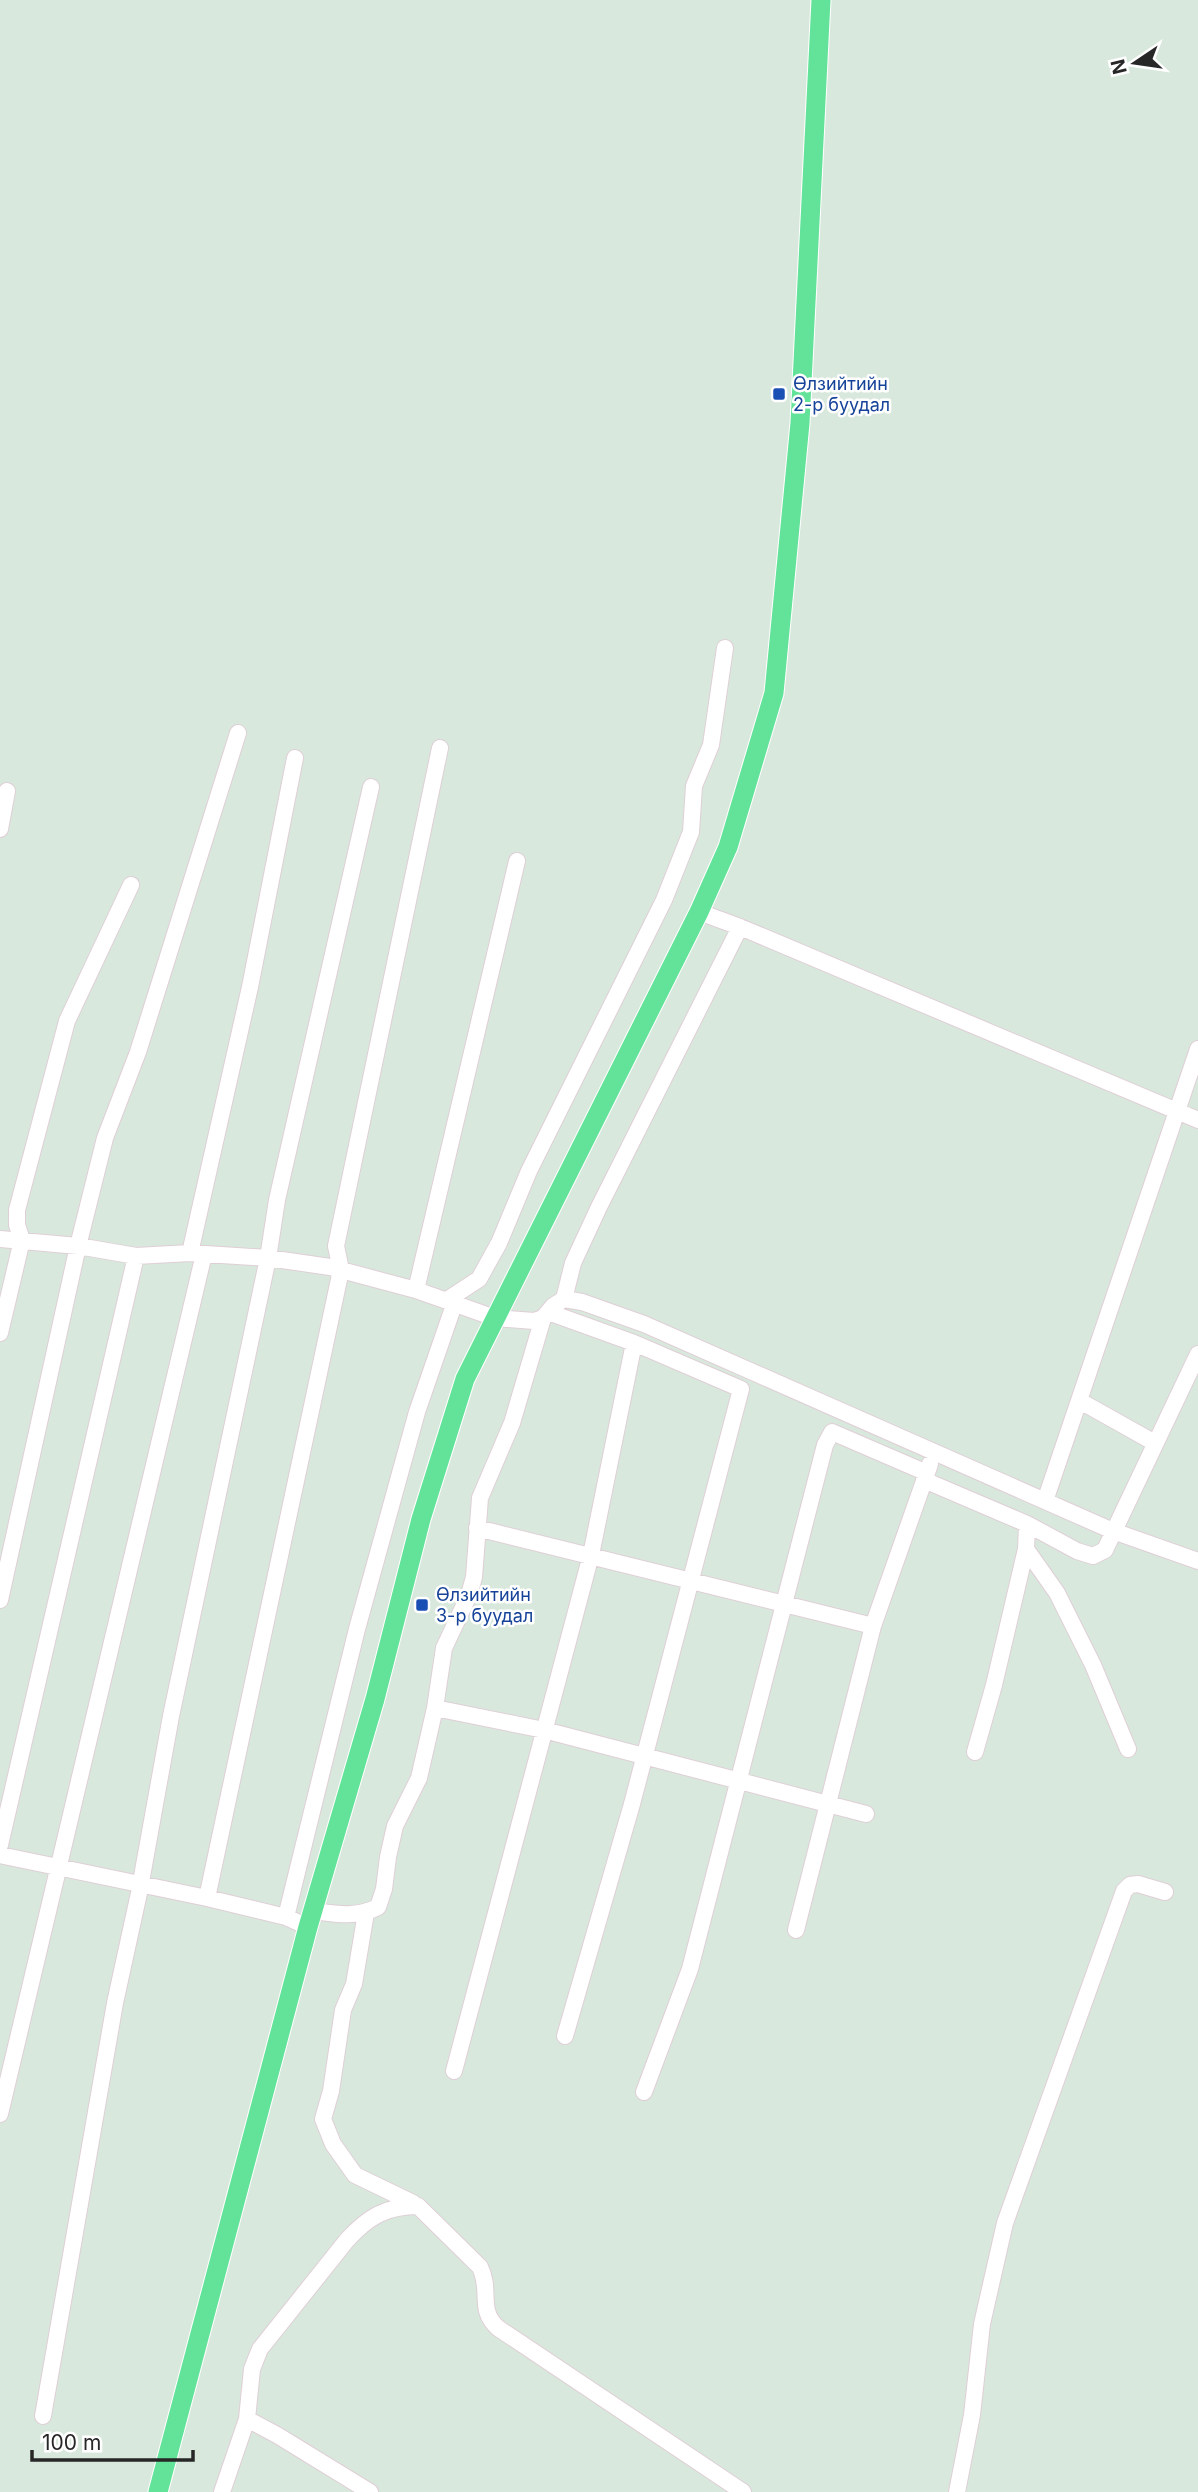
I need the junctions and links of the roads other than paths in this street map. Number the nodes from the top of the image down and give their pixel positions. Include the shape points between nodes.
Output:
1 (821, 0) edge
2 (725, 648) dead end
3 (238, 733) dead end
4 (440, 748) dead end
5 (295, 758) dead end
6 (370, 787) dead end
7 (7, 791) dead end
8 (0, 829) edge
9 (517, 861) dead end
10 (131, 885) dead end
11 (699, 912) junction
12 (740, 927) junction
13 (1198, 1048) edge
14 (1178, 1111) junction
15 (1198, 1120) edge
16 (0, 1239) edge
17 (22, 1240) junction
18 (78, 1246) junction
19 (197, 1253) junction
20 (136, 1256) junction
21 (268, 1258) junction
22 (341, 1270) junction
23 (416, 1290) junction
24 (564, 1299) junction
25 (451, 1301) junction
26 (546, 1315) junction
27 (495, 1318) junction
28 (0, 1333) edge
29 (634, 1343) junction
30 (1198, 1354) edge
31 (1080, 1401) junction
32 (1155, 1443) junction
33 (934, 1452) junction
34 (925, 1476) junction
35 (1045, 1501) junction
36 (1027, 1524) junction
37 (477, 1528) junction
38 (1113, 1531) junction
39 (1026, 1549) junction
40 (591, 1555) junction
41 (1198, 1561) edge
42 (692, 1580) junction
43 (0, 1600) edge
44 (785, 1603) junction
45 (873, 1626) junction
46 (435, 1708) junction
47 (544, 1730) junction
48 (1128, 1749) dead end
49 (975, 1752) dead end
50 (644, 1755) junction
51 (739, 1780) junction
52 (830, 1804) junction
53 (866, 1814) dead end
54 (0, 1845) edge
55 (0, 1855) edge
56 (60, 1866) junction
57 (141, 1884) junction
58 (1165, 1892) dead end
59 (206, 1898) junction
60 (366, 1913) junction
61 (286, 1917) junction
62 (311, 1919) junction
63 (796, 1930) dead end
64 (565, 2036) dead end
65 (454, 2071) dead end
66 (644, 2092) dead end
67 (0, 2114) edge
68 (418, 2206) junction
69 (43, 2416) dead end
70 (247, 2419) junction
71 (158, 2492) edge
72 (222, 2492) edge
73 (370, 2492) edge
74 (744, 2492) edge
75 (957, 2492) edge

1 - 11 main road via 800,423 774,693 728,847
2 - 25 street via 711,746 694,786 691,832 664,900 529,1171 499,1244 480,1279
3 - 18 street via 138,1052 105,1138
4 - 22 street via 335,1246
5 - 19 street
6 - 21 street
7 - 8 street
9 - 23 street
10 - 17 street via 67,1021 17,1210
11 - 12 street
11 - 27 main road
12 - 14 street
12 - 24 street via 599,1207 573,1263
13 - 14 street
14 - 15 street
14 - 31 street
16 - 17 street
17 - 18 street
17 - 28 street
18 - 20 street
18 - 43 street
19 - 20 street
19 - 21 street
19 - 56 street
20 - 54 street
21 - 22 street
21 - 57 street via 172,1709
22 - 23 street
22 - 59 street
23 - 25 street
24 - 26 street
24 - 33 street via 644,1324
25 - 27 street
25 - 61 street via 357,1629
26 - 27 street via 534,1321
26 - 29 street
26 - 37 street via 512,1423 480,1498
27 - 62 main road via 466,1379 421,1519
29 - 40 street
29 - 42 street via 741,1389
30 - 32 street
31 - 32 street
31 - 35 street
32 - 38 street
33 - 34 street
33 - 35 street
34 - 36 street
34 - 44 street via 832,1432
34 - 45 street
35 - 38 street
36 - 38 street via 1093,1556 1105,1550
36 - 39 street
37 - 40 street
37 - 46 street via 474,1577 444,1648
38 - 41 street
39 - 48 street via 1057,1593
39 - 49 street
40 - 42 street
40 - 47 street
42 - 44 street
42 - 50 street
44 - 45 street
44 - 51 street
45 - 52 street
46 - 47 street
46 - 60 street via 419,1778 395,1826 378,1907
47 - 50 street
47 - 65 street
50 - 51 street
50 - 64 street
51 - 52 street
51 - 66 street via 690,1969
52 - 53 street
52 - 63 street
55 - 56 street
56 - 57 street
56 - 67 street
57 - 59 street
57 - 69 street via 114,2003
58 - 75 street via 1138,1884 1124,1891 1004,2223 982,2324 972,2415
59 - 61 street
60 - 62 street
60 - 68 street via 323,2119 333,2144 355,2175
61 - 62 street
62 - 71 main road
68 - 70 street via 398,2206 361,2224 290,2310 260,2349 252,2369
68 - 74 street via 480,2267 486,2280 489,2319
70 - 72 street
70 - 73 street

